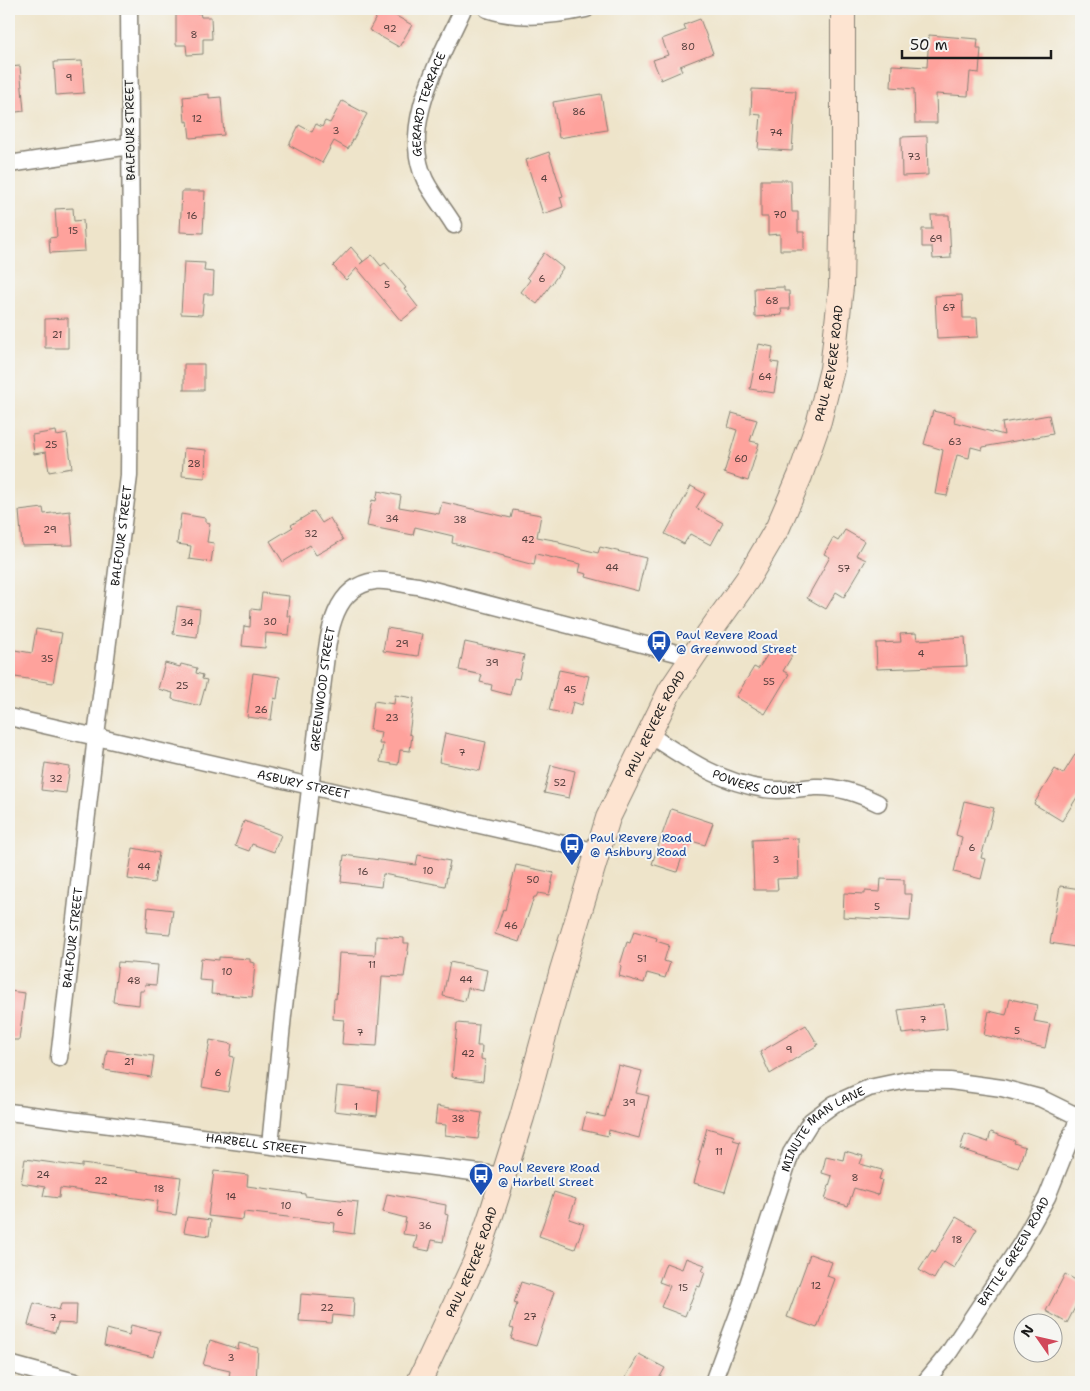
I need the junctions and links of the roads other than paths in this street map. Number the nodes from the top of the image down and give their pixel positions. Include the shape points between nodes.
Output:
1 (129, 9) edge
2 (463, 9) edge
3 (486, 9) edge
4 (586, 9) edge
5 (843, 9) edge
6 (130, 146) junction
7 (9, 164) edge
8 (454, 225) dead end
9 (692, 657) junction
10 (9, 717) edge
11 (648, 734) junction
12 (96, 736) junction
13 (311, 786) junction
14 (878, 803) dead end
15 (598, 852) junction
16 (59, 1058) dead end
17 (9, 1112) edge
18 (1081, 1116) edge
19 (270, 1144) junction
20 (504, 1176) junction
21 (9, 1364) edge
22 (32, 1376) edge
23 (75, 1382) edge
24 (419, 1382) edge
25 (713, 1382) edge
26 (925, 1382) edge

1 - 6 street, BALFOUR STREET
2 - 8 street, GERARD TERRACE via 424,96 418,132 419,160 425,180
3 - 4 street via 526,16
5 - 9 street, PAUL REVERE ROAD via 842,270 832,369 819,421 778,527 747,580
6 - 7 street
6 - 12 street, BALFOUR STREET via 129,476
9 - 11 street, PAUL REVERE ROAD
9 - 13 street, GREENWOOD STREET via 418,586 376,580 358,587 344,598 336,612 323,680
10 - 12 street, ASBURY STREET
11 - 14 street, POWERS COURT via 689,761 734,783 768,790 839,789 856,792
11 - 15 street, PAUL REVERE ROAD via 608,818
12 - 13 street, ASBURY STREET
12 - 16 street, BALFOUR STREET
13 - 15 street, ASBURY STREET
13 - 19 street, GREENWOOD STREET
15 - 20 street, PAUL REVERE ROAD
17 - 19 street, HARBELL STREET
18 - 25 street, MINUTE MAN LANE via 1040,1098 1002,1088 950,1081 908,1080 869,1088 834,1104 811,1122 791,1153
18 - 26 street, BATTLE GREEN ROAD via 1047,1197 1021,1244 948,1354
19 - 20 street, HARBELL STREET
20 - 24 street, PAUL REVERE ROAD via 475,1262
21 - 22 street
22 - 23 street

